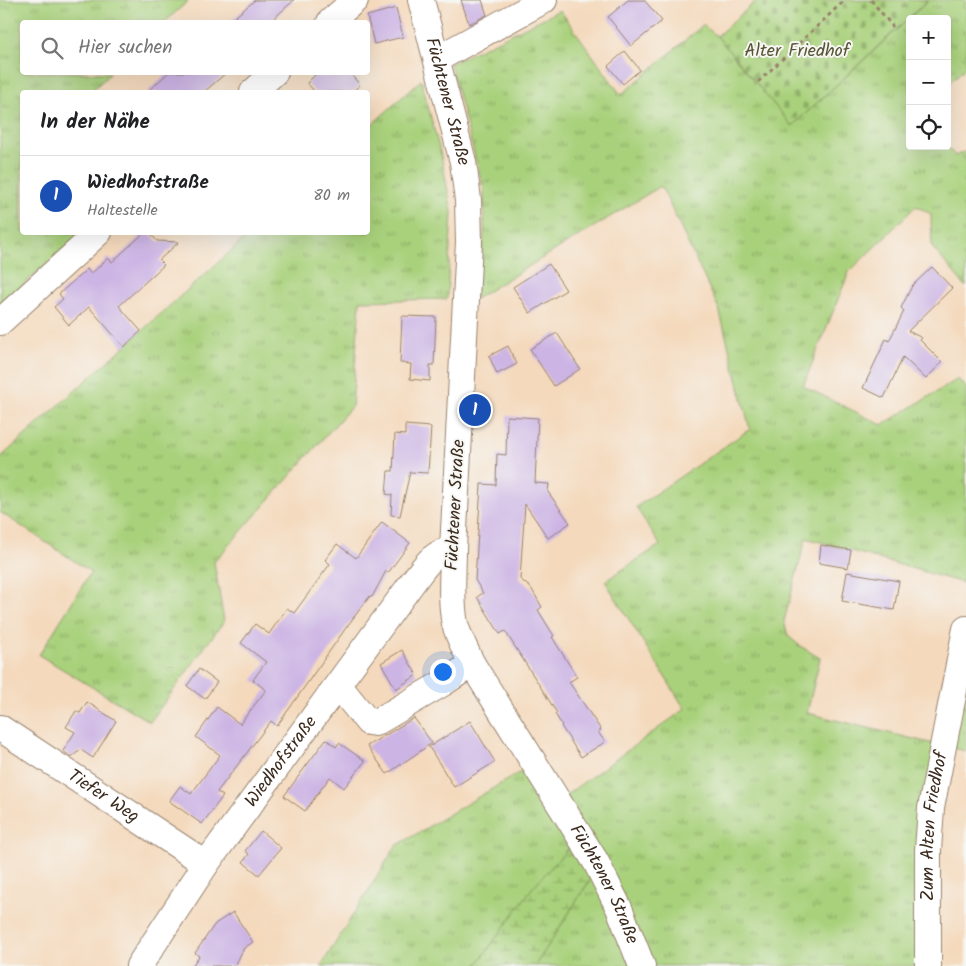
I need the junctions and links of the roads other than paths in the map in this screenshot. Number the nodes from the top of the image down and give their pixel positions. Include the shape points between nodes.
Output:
1 (355, 0) edge
2 (421, 0) edge
3 (544, 0) edge
4 (332, 20) edge
5 (437, 59) junction
6 (272, 75) edge
7 (255, 90) edge
8 (96, 235) edge
9 (0, 322) edge
10 (453, 549) junction
11 (966, 629) edge
12 (472, 664) junction
13 (338, 685) junction
14 (0, 728) edge
15 (206, 864) junction
16 (139, 966) edge
17 (642, 966) edge
18 (928, 966) edge

1 - 4 street
2 - 5 street, Füchtener Straße
3 - 5 street
5 - 10 street, Füchtener Straße via 463,162 468,200
6 - 7 street
8 - 9 street
10 - 12 street, Füchtener Straße via 455,622
10 - 13 street, Wiedhofstraße via 431,558
11 - 18 street, Zum Alten Friedhof via 930,808
12 - 13 street via 375,723 368,722
12 - 17 street, Füchtener Straße via 596,862
13 - 15 street, Wiedhofstraße
14 - 15 street, Tiefer Weg
15 - 16 street, Wiedhofstraße

